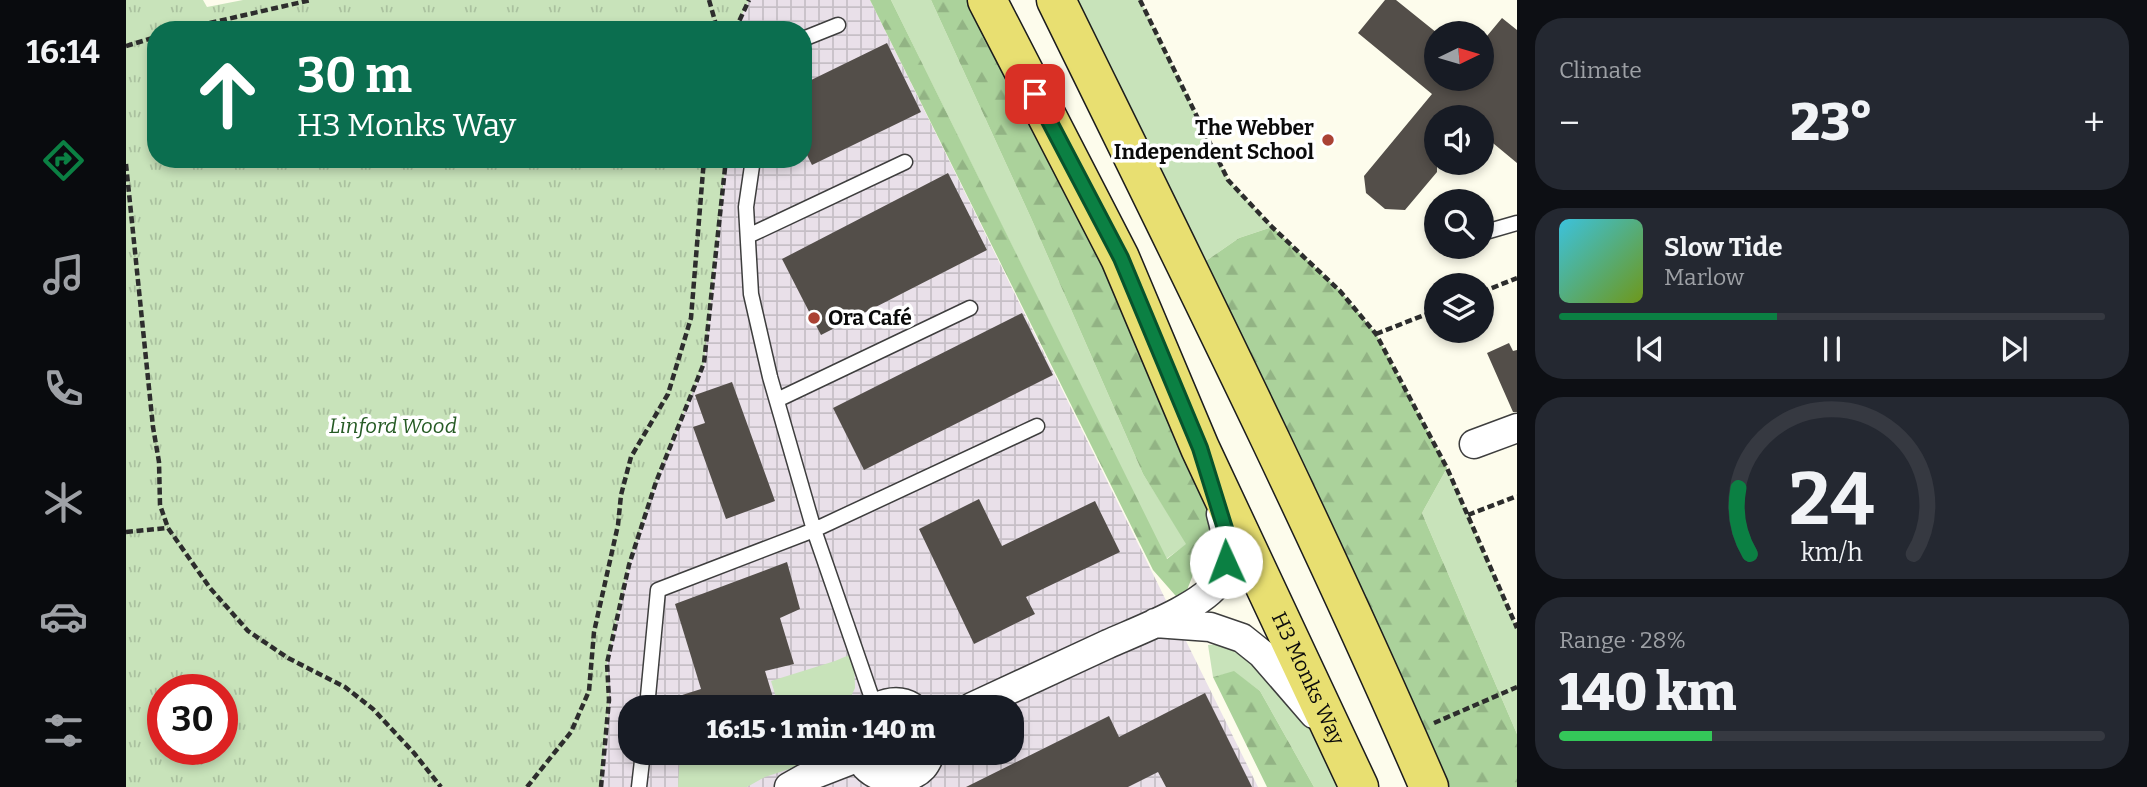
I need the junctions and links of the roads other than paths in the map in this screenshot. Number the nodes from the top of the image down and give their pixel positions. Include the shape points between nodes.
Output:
1 (987, 0) edge
2 (1056, 0) edge
3 (838, 25) dead end
4 (812, 35) edge
5 (905, 162) dead end
6 (752, 168) edge
7 (1517, 223) edge
8 (1494, 230) edge
9 (748, 236) junction
10 (970, 308) dead end
11 (777, 400) junction
12 (1037, 426) dead end
13 (1517, 428) edge
14 (1474, 444) dead end
15 (1200, 448) junction
16 (814, 530) junction
17 (1155, 623) junction
18 (648, 695) edge
19 (872, 695) edge
20 (998, 695) edge
21 (642, 765) edge
22 (836, 765) edge
23 (864, 765) edge
24 (924, 765) edge
25 (913, 782) edge
26 (1358, 784) edge
27 (639, 787) edge
28 (789, 787) edge
29 (1429, 787) edge

1 - 15 main road, H3 Monks Way via 1121,258
2 - 29 main road via 1191,272
3 - 4 lane
5 - 9 lane
6 - 9 lane via 746,207
7 - 8 lane
9 - 11 lane via 751,294
10 - 11 lane
11 - 16 lane
12 - 16 lane
13 - 14 street
15 - 17 street via 1227,535 1226,562 1219,581 1203,598
15 - 26 main road, H3 Monks Way
16 - 18 lane via 658,590
16 - 19 lane
17 - 20 street
17 - 26 street via 1210,627 1242,638 1307,704
21 - 27 lane
22 - 28 street
23 - 25 street via 876,775
24 - 25 street

